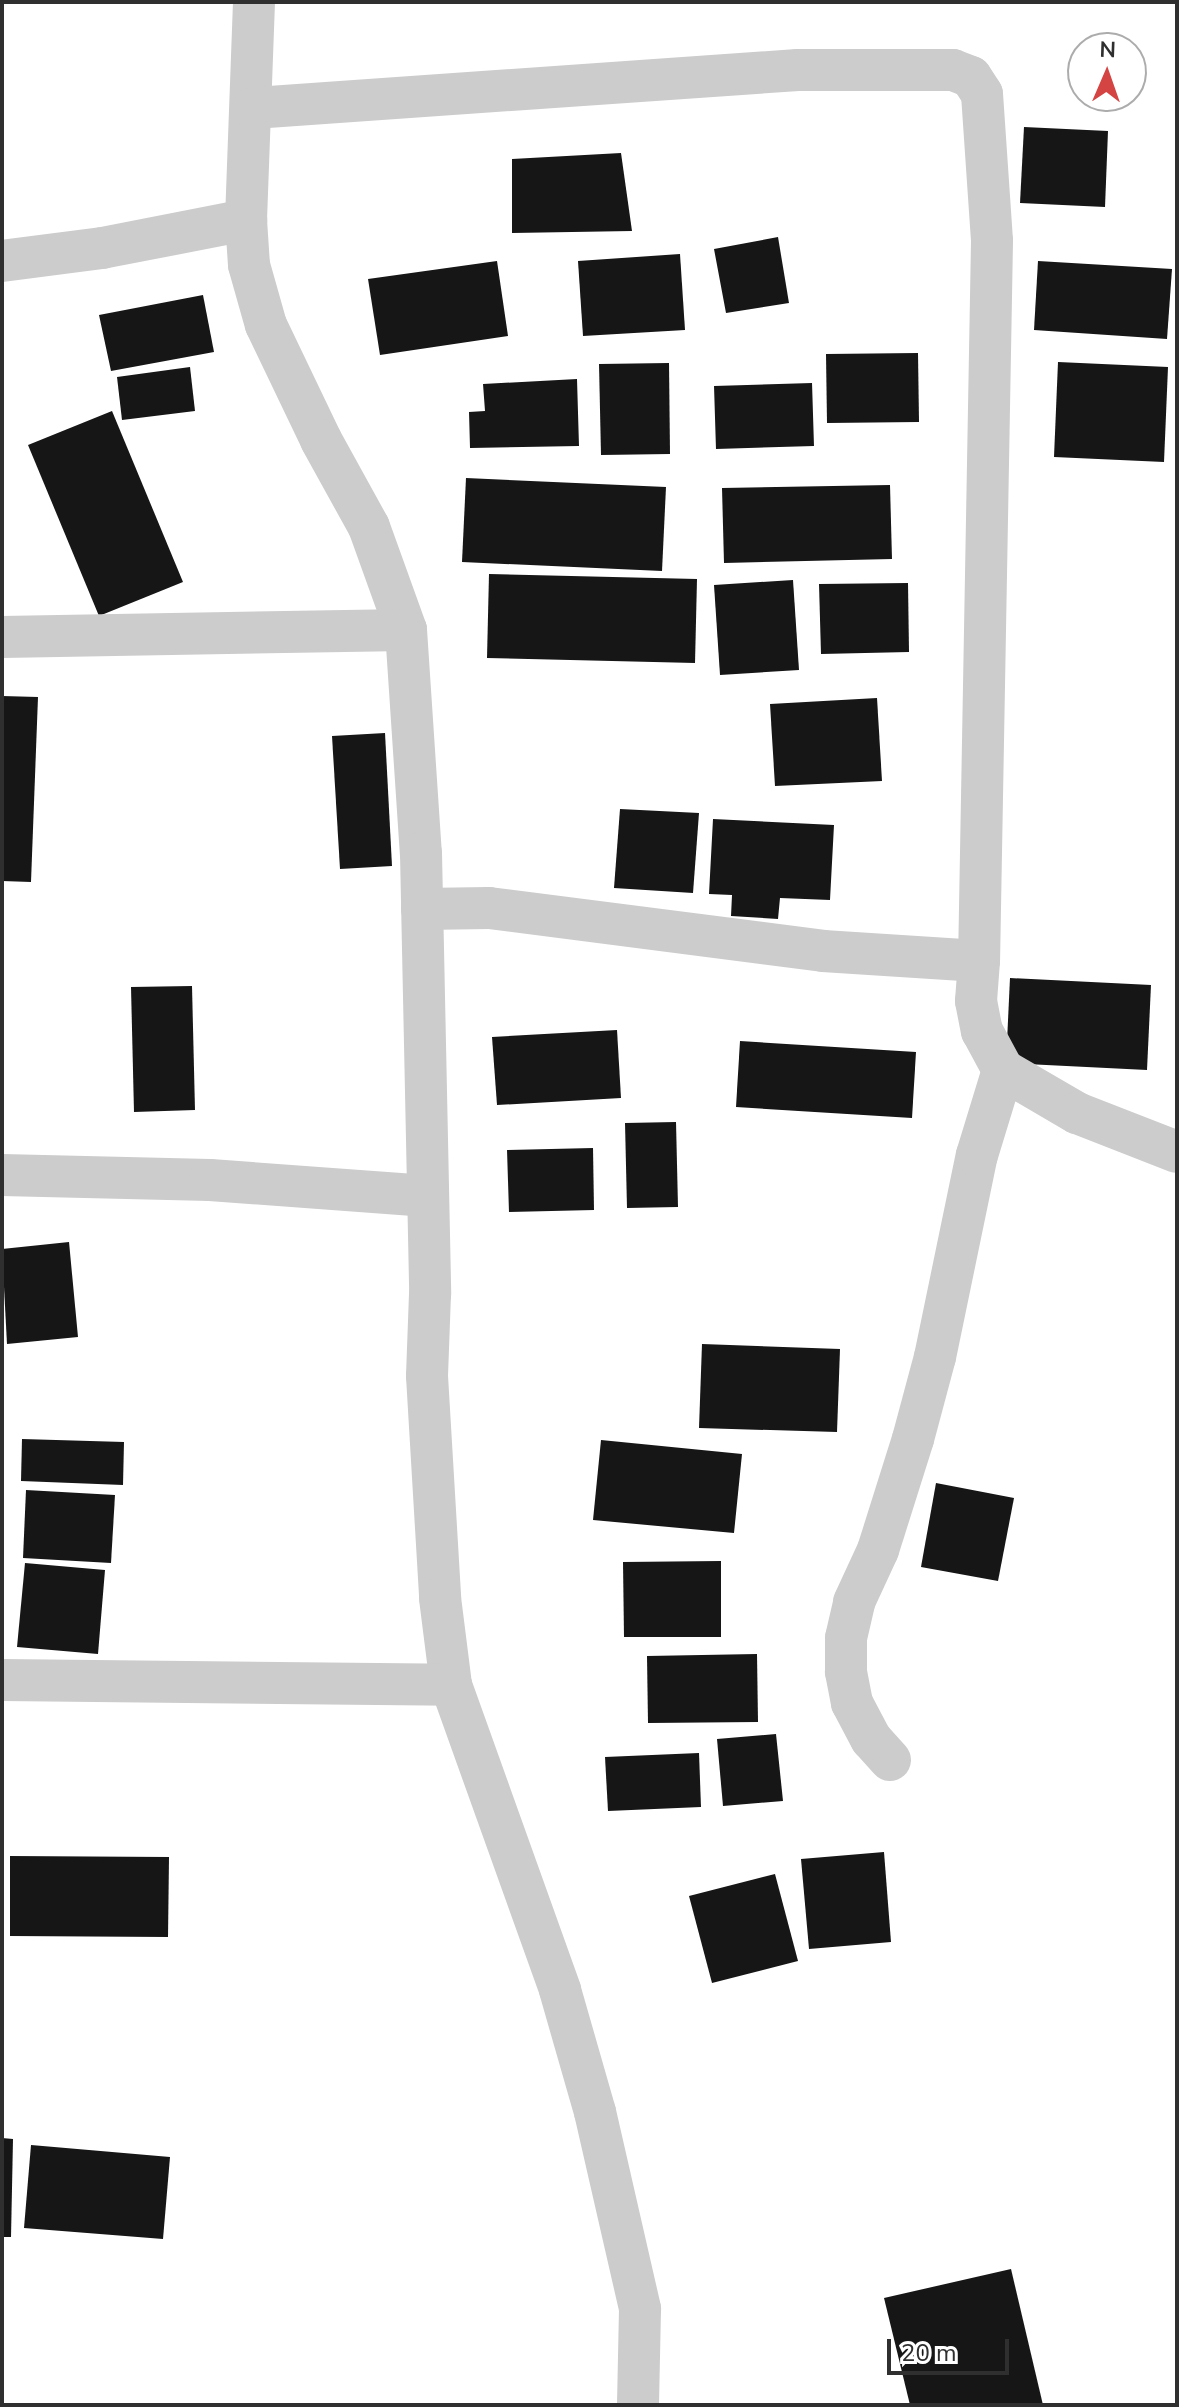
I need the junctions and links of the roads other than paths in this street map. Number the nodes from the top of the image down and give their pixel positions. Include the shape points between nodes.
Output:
1 (254, 2) edge
2 (253, 108) junction
3 (246, 220) junction
4 (2, 261) edge
5 (406, 630) junction
6 (2, 637) edge
7 (422, 909) junction
8 (979, 961) junction
9 (1003, 1070) junction
10 (1177, 1152) edge
11 (2, 1175) edge
12 (427, 1196) junction
13 (2, 1680) edge
14 (451, 1685) junction
15 (890, 1760) dead end
16 (638, 2405) edge

1 - 2 street
2 - 3 street
2 - 8 street via 798,70 953,70 971,77 982,94 992,241
3 - 4 street
3 - 5 street via 249,265 266,325 369,527
5 - 6 street
5 - 7 street
7 - 8 street via 489,908 823,951
7 - 12 street
8 - 9 street via 976,1001 982,1031
9 - 10 street via 1077,1113
9 - 15 street via 977,1155 917,1426 846,1638 852,1703 871,1739
11 - 12 street via 210,1180
12 - 14 street via 427,1376 440,1598
13 - 14 street
14 - 16 street via 560,1990 595,2112 640,2309

